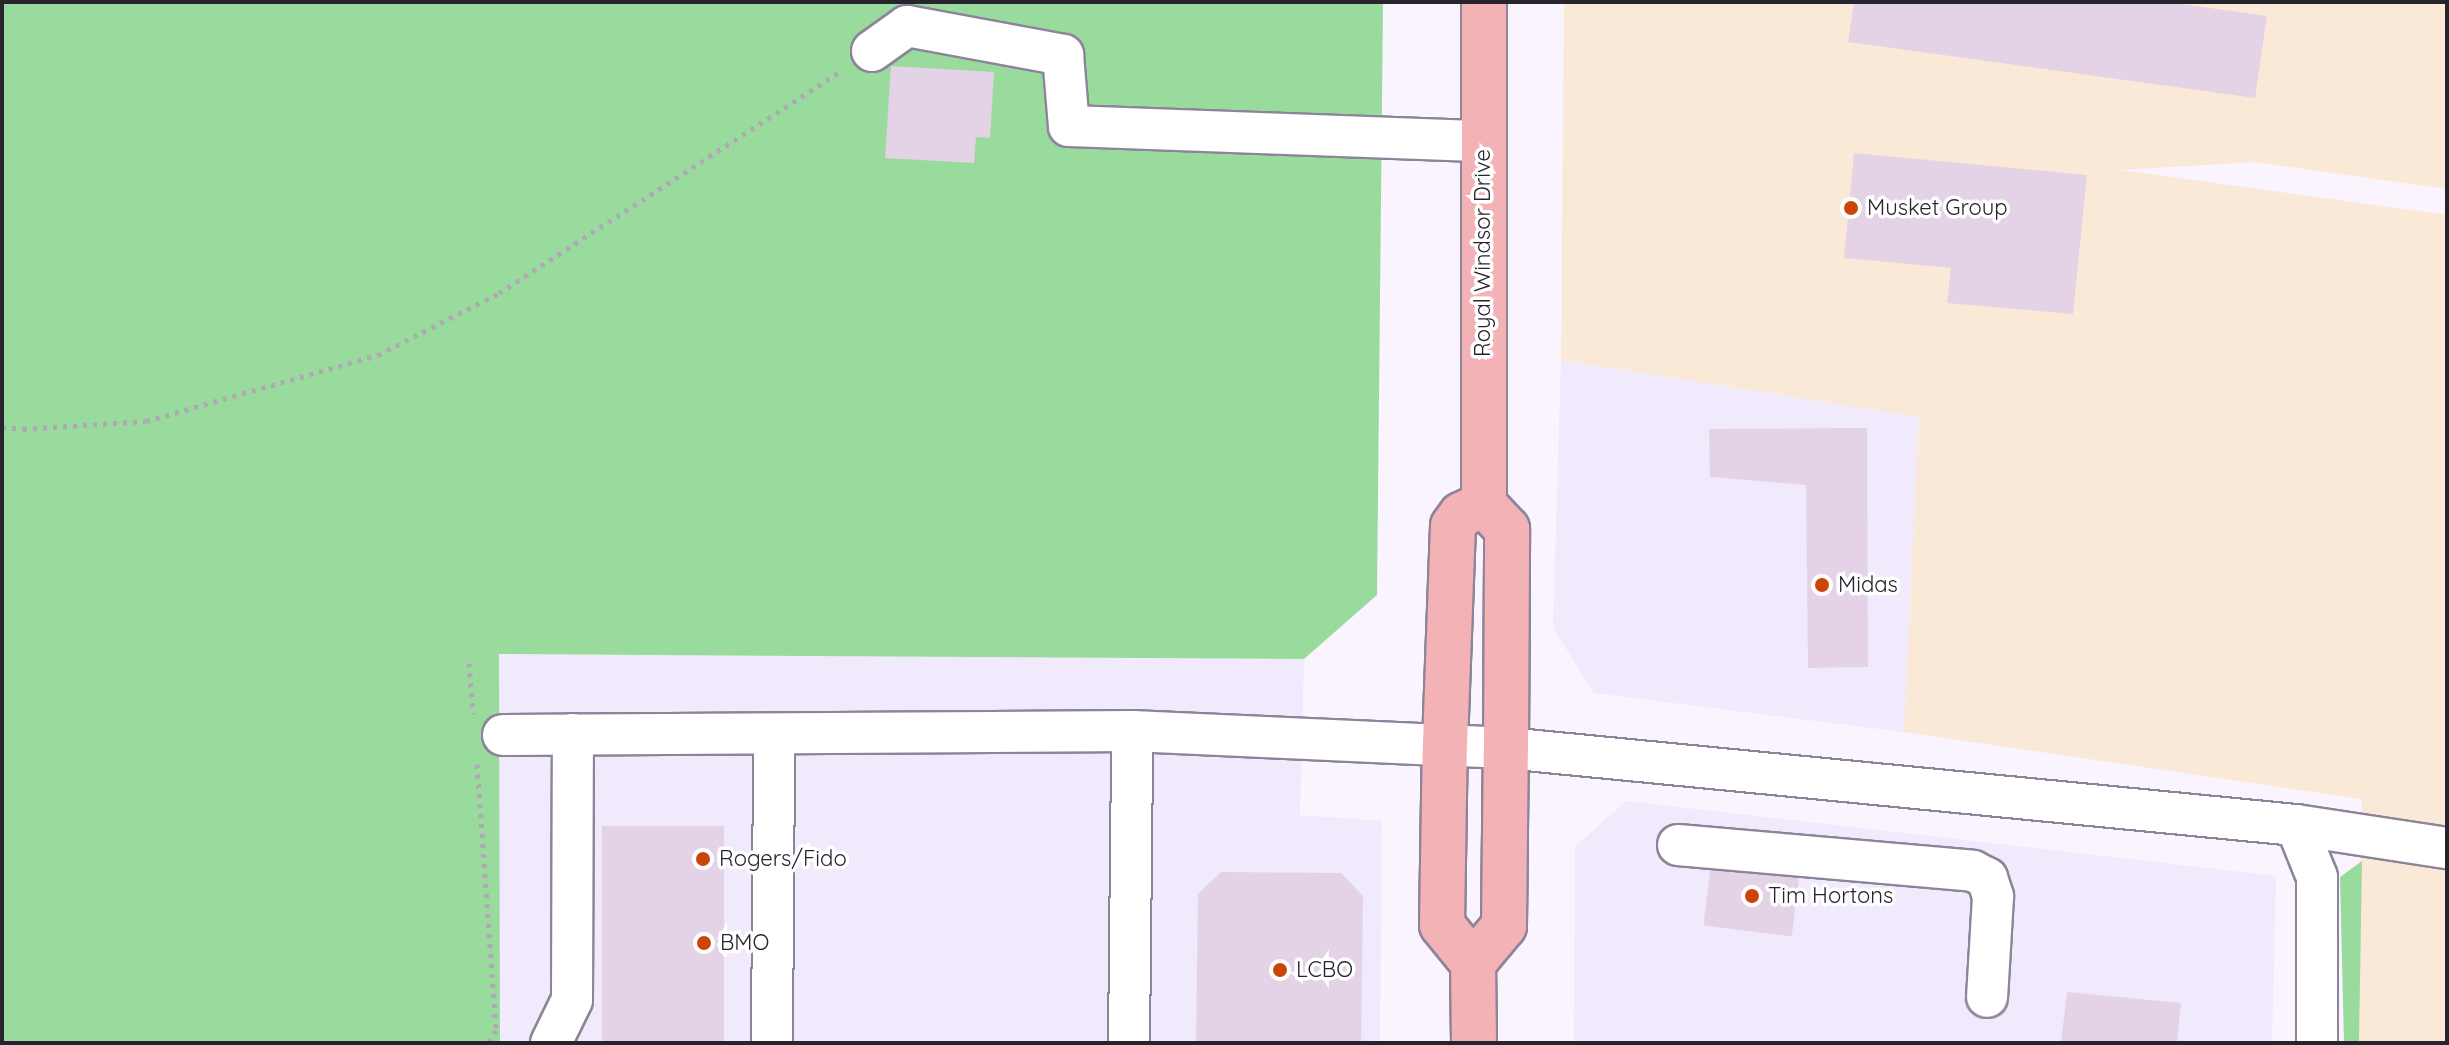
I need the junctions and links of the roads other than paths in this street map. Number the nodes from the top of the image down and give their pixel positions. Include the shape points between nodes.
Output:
1 (1484, 2) edge
2 (872, 51) road end
3 (1483, 141) junction
4 (1484, 504) junction
5 (1132, 731) junction
6 (573, 734) junction
7 (774, 734) junction
8 (484, 738) road end
9 (1445, 744) junction
10 (1506, 748) junction
11 (2296, 825) junction
12 (1678, 845) dead end
13 (2447, 848) edge
14 (1473, 963) junction
15 (1987, 997) dead end
16 (551, 1043) edge
17 (772, 1043) edge
18 (1129, 1043) edge
19 (1474, 1043) edge
20 (2317, 1043) edge

1 - 3 main road, Royal Windsor Drive
2 - 3 lane via 907,26 1063,55 1069,126
3 - 4 main road, Royal Windsor Drive
4 - 9 main road via 1461,515 1453,526
4 - 10 main road via 1507,529
5 - 7 lane
5 - 9 lane
5 - 18 lane
6 - 7 lane
6 - 8 lane
6 - 16 lane via 572,1000
7 - 17 lane
9 - 10 lane
9 - 14 main road via 1442,925
10 - 11 lane
10 - 14 main road via 1504,926
11 - 13 lane
11 - 20 lane via 2317,877
12 - 15 lane via 1973,871 1987,878 1993,908
14 - 19 main road

